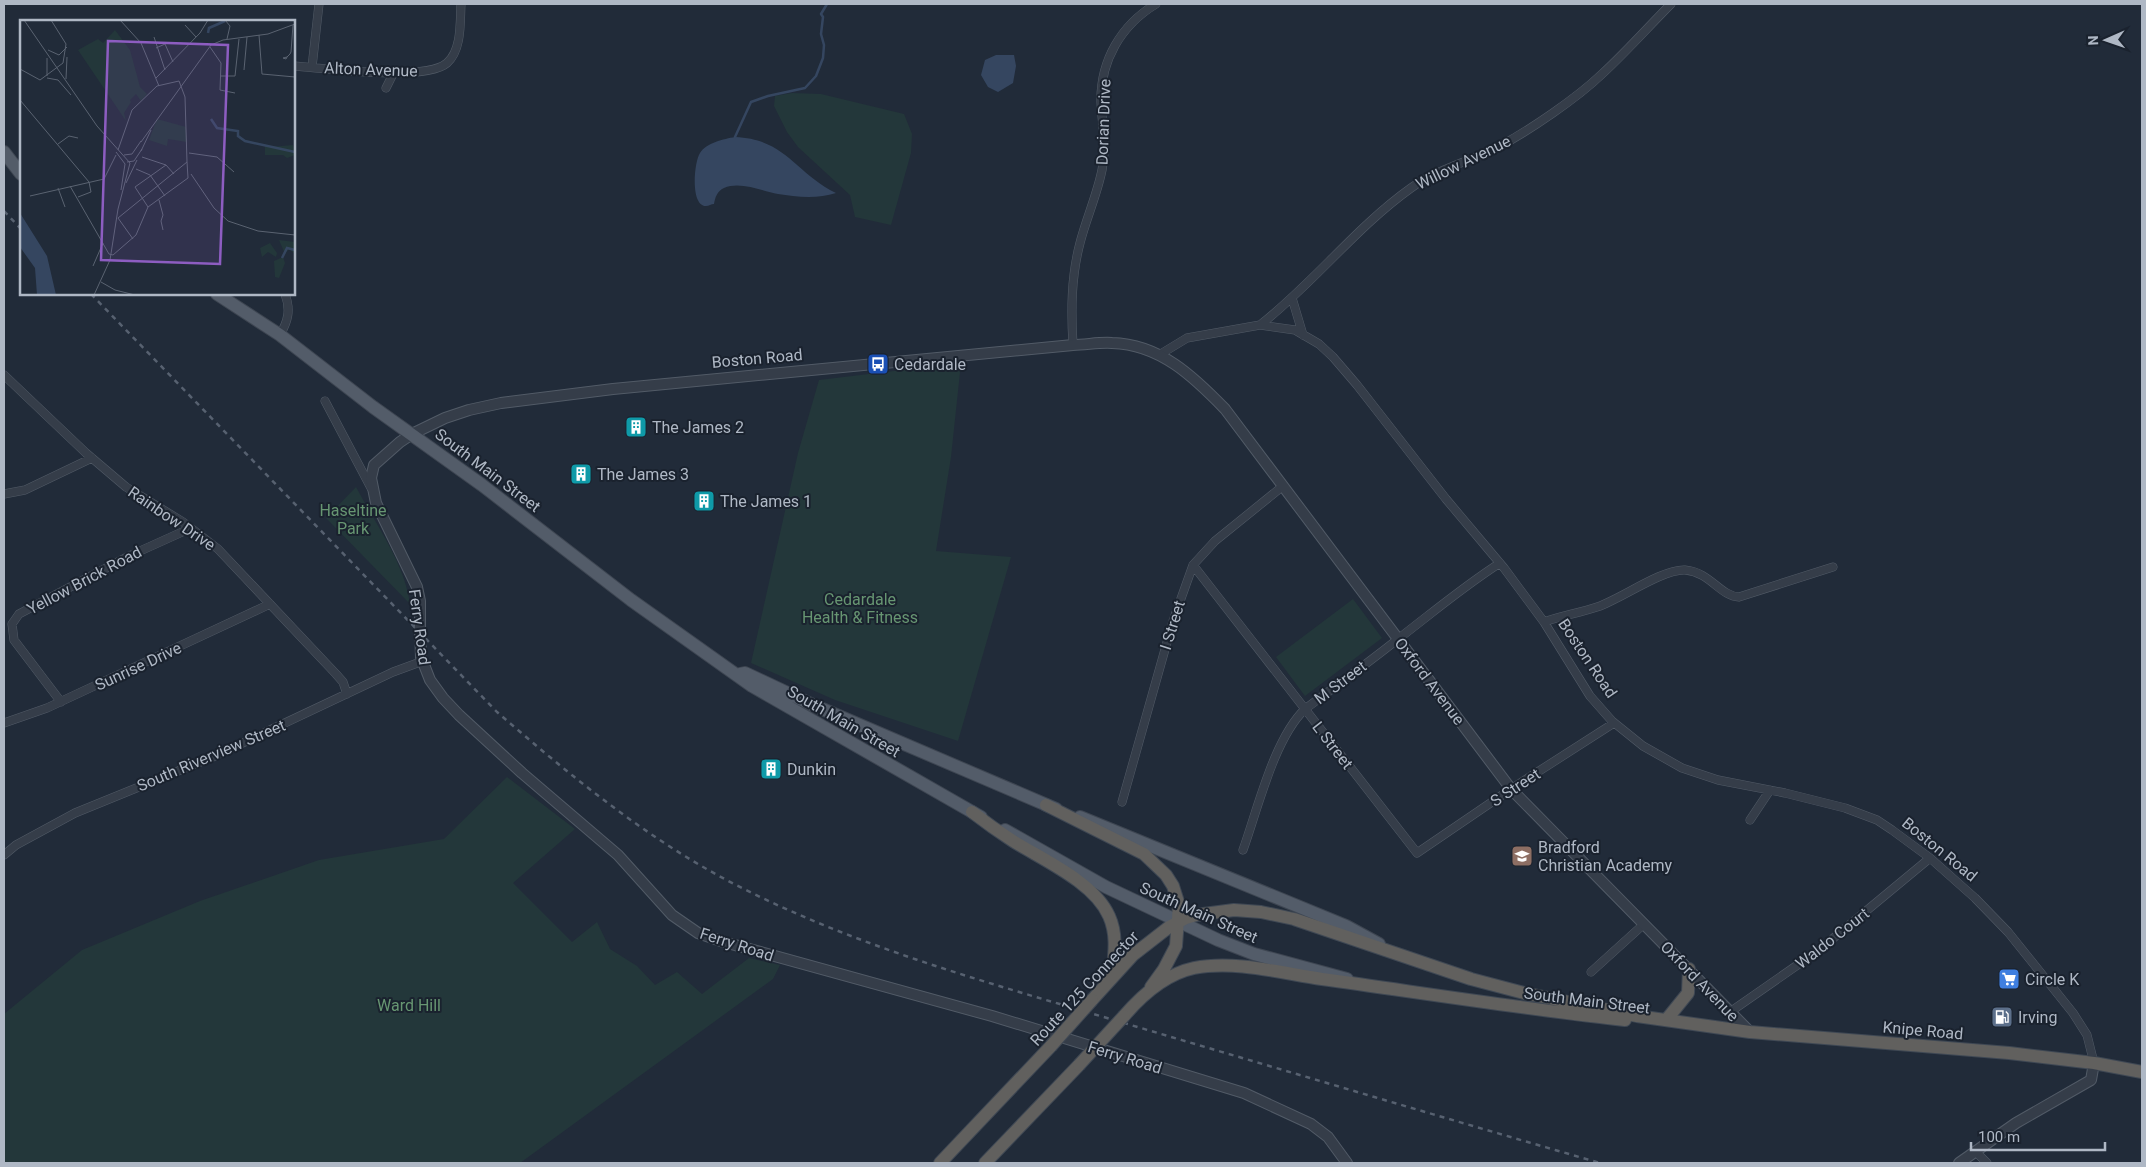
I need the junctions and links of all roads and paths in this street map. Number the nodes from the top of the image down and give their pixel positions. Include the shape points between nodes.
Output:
1 (319, 4) edge
2 (461, 4) edge
3 (1156, 4) edge
4 (1671, 4) edge
5 (295, 66) edge
6 (312, 67) junction
7 (394, 72) junction
8 (386, 88) dead end
9 (4, 152) edge
10 (20, 171) edge
11 (218, 295) edge
12 (285, 295) edge
13 (1292, 298) junction
14 (1260, 325) junction
15 (1303, 335) junction
16 (280, 336) junction
17 (1111, 343) joint
18 (1073, 345) junction
19 (1159, 355) junction
20 (4, 375) edge
21 (324, 401) dead end
22 (412, 434) junction
23 (92, 458) junction
24 (1283, 486) junction
25 (372, 490) junction
26 (4, 494) edge
27 (191, 528) junction
28 (1500, 564) junction
29 (1193, 565) junction
30 (1833, 567) dead end
31 (270, 604) junction
32 (1544, 622) junction
33 (1398, 639) junction
34 (422, 659) junction
35 (737, 675) junction
36 (347, 694) junction
37 (61, 702) junction
38 (1305, 708) junction
39 (4, 723) edge
40 (1614, 723) junction
41 (1511, 789) junction
42 (1770, 790) junction
43 (1122, 802) dead end
44 (1046, 805) junction
45 (972, 812) junction
46 (1750, 820) dead end
47 (1243, 850) dead end
48 (1417, 853) joint
49 (4, 855) edge
50 (1930, 858) junction
51 (1179, 921) junction
52 (1644, 924) junction
53 (1401, 955) junction
54 (1689, 969) junction
55 (1591, 972) dead end
56 (1112, 977) junction
57 (1360, 984) junction
58 (1148, 991) junction
59 (1730, 1012) junction
60 (1666, 1019) junction
61 (1700, 1025) junction
62 (1750, 1032) junction
63 (2094, 1062) junction
64 (2142, 1072) edge
65 (1976, 1152) junction
66 (940, 1163) edge
67 (985, 1163) edge
68 (1347, 1163) edge
69 (1960, 1163) edge
70 (1987, 1163) edge

1 - 6 street
2 - 7 street, Alton Avenue via 459,40 448,63 427,71
3 - 18 street, Dorian Drive via 1137,17 1117,40 1104,70 1101,101 1104,154 1075,267 1071,308
4 - 13 street, Willow Avenue via 1601,75 1544,118 1500,146 1413,186 1388,204
5 - 6 street, Alton Avenue
6 - 7 street, Alton Avenue
7 - 8 street
9 - 10 main road
11 - 16 main road, South Main Street
12 - 16 street via 289,314
13 - 14 street, Willow Avenue
13 - 15 street
14 - 15 street, Boston Road via 1289,329
14 - 19 street, Boston Road via 1187,338
15 - 28 street, Boston Road via 1333,357
16 - 22 main road, South Main Street
17 - 18 street, Boston Road
17 - 19 street, Oxford Avenue
18 - 22 street, Boston Road via 528,399 469,410
19 - 24 street, Oxford Avenue via 1204,386 1226,409
20 - 23 street, Rainbow Drive
21 - 25 street
22 - 25 street, Ferry Road via 374,465
22 - 35 main road, South Main Street via 631,600
23 - 26 street via 25,490
23 - 27 street, Rainbow Drive via 126,488
24 - 29 street, I Street via 1215,541
24 - 33 street, Oxford Avenue
25 - 34 street, Ferry Road, bridge via 417,587
27 - 31 street, Rainbow Drive via 218,548
27 - 37 street, Yellow Brick Road via 19,614 12,624 14,640
28 - 32 street, Boston Road
28 - 33 street, M Street
29 - 38 street, L Street
29 - 43 street, I Street via 1170,629
30 - 32 street via 1739,597 1728,594 1705,575 1683,570 1648,582 1595,608
31 - 36 street, Rainbow Drive via 336,674
31 - 37 street, Sunrise Drive
32 - 40 street, Boston Road via 1590,696
33 - 38 street, M Street
33 - 41 street, Oxford Avenue
34 - 36 street, South Riverview Street
34 - 68 street, Ferry Road via 430,680 459,714 618,855 672,915 698,932 733,945 992,1016 1244,1093 1311,1124 1328,1137
35 - 44 main road, South Main Street via 745,673 813,706
35 - 45 main road, South Main Street via 768,696
36 - 49 street, South Riverview Street via 215,756 75,814 16,845
37 - 39 street, Sunrise Drive
38 - 47 street, M Street via 1288,729 1278,750
38 - 48 street, L Street
40 - 41 street, S Street
40 - 42 street, Boston Road via 1643,746 1682,768 1718,780
41 - 48 street, S Street
41 - 52 street, Oxford Avenue
42 - 46 street
42 - 50 street, Boston Road via 1877,820
44 - 51 highway via 1144,854 1173,886 1179,906
44 - 53 main road, South Main Street via 1328,918
45 - 51 main road, South Main Street via 1106,887
45 - 56 highway via 1074,878 1100,902 1109,915 1114,934
50 - 59 street, Waldo Court via 1819,950
50 - 63 street, Boston Road via 1992,914 2058,993 2087,1035
51 - 53 highway, Route 125 Connector via 1234,910 1261,912 1294,919
51 - 56 highway, Route 125 Connector via 1148,942
51 - 57 main road, South Main Street via 1254,954 1342,976
51 - 58 highway via 1172,956
52 - 54 street, Oxford Avenue
52 - 55 street
53 - 60 highway, South Main Street via 1524,993
54 - 59 street, Oxford Avenue
54 - 60 highway via 1688,993
56 - 66 highway, Route 125 Connector, bridge
57 - 58 highway via 1217,966 1187,970
57 - 61 highway, South Main Street via 1537,1011 1670,1026
58 - 67 highway, bridge
59 - 62 street, Oxford Avenue
60 - 61 highway, South Main Street
61 - 62 highway, South Main Street
62 - 63 highway, Knipe Road
63 - 64 highway
63 - 65 street via 2090,1080 2016,1123
65 - 69 street
65 - 70 street

